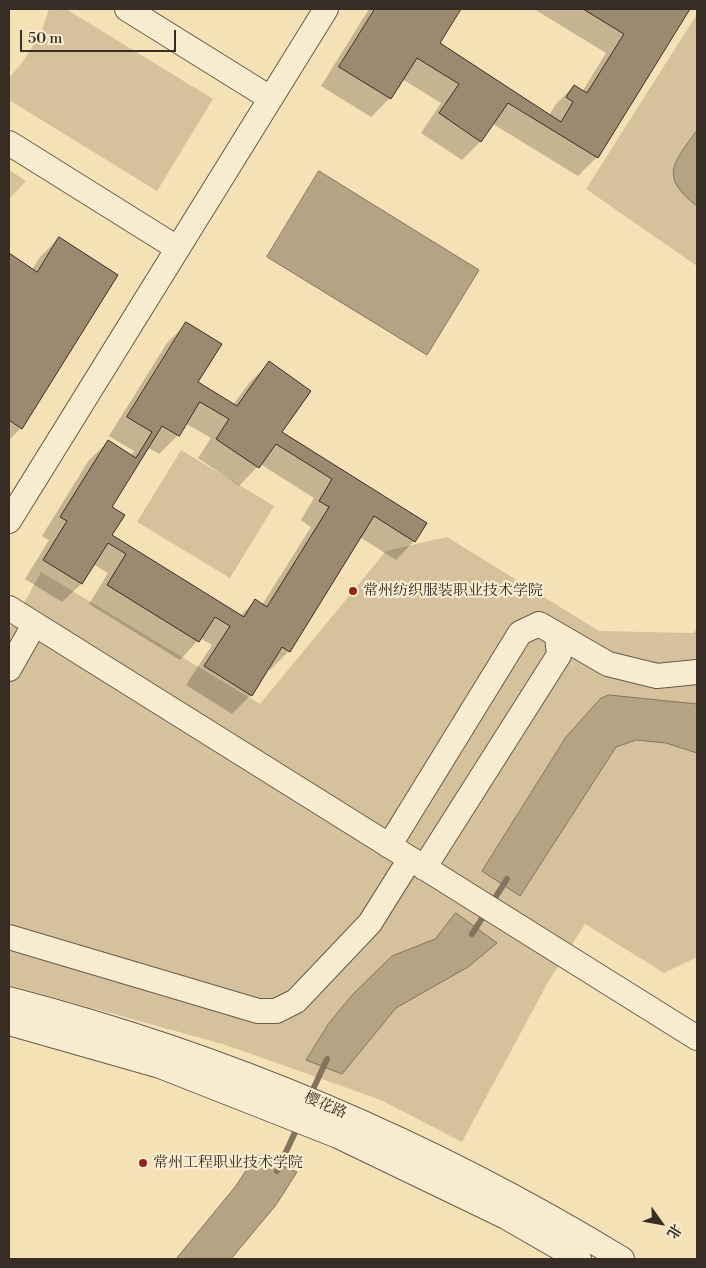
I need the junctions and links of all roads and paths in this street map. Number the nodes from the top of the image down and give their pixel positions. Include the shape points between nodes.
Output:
1 (127, 9) edge
2 (316, 12) edge
3 (270, 98) junction
4 (9, 143) edge
5 (177, 248) junction
6 (9, 521) edge
7 (9, 608) edge
8 (34, 626) junction
9 (548, 630) junction
10 (9, 668) edge
11 (697, 672) edge
12 (389, 846) junction
13 (417, 864) junction
14 (9, 937) edge
15 (9, 1000) edge
16 (9, 1023) edge
17 (697, 1038) edge
18 (579, 1259) edge
19 (622, 1259) edge

1 - 3 street
2 - 3 street
3 - 5 street
4 - 5 street
5 - 6 street
7 - 8 street
8 - 10 street
8 - 12 street
9 - 11 street via 608,664 657,676
9 - 12 street via 520,633
9 - 13 street via 558,655
12 - 13 street
13 - 14 street via 370,924 296,1001 276,1011 258,1011
13 - 17 street
15 - 19 street, 樱花路 via 70,1016 218,1064 328,1107 497,1188
16 - 18 street, 樱花路 via 160,1066 320,1129 506,1217

